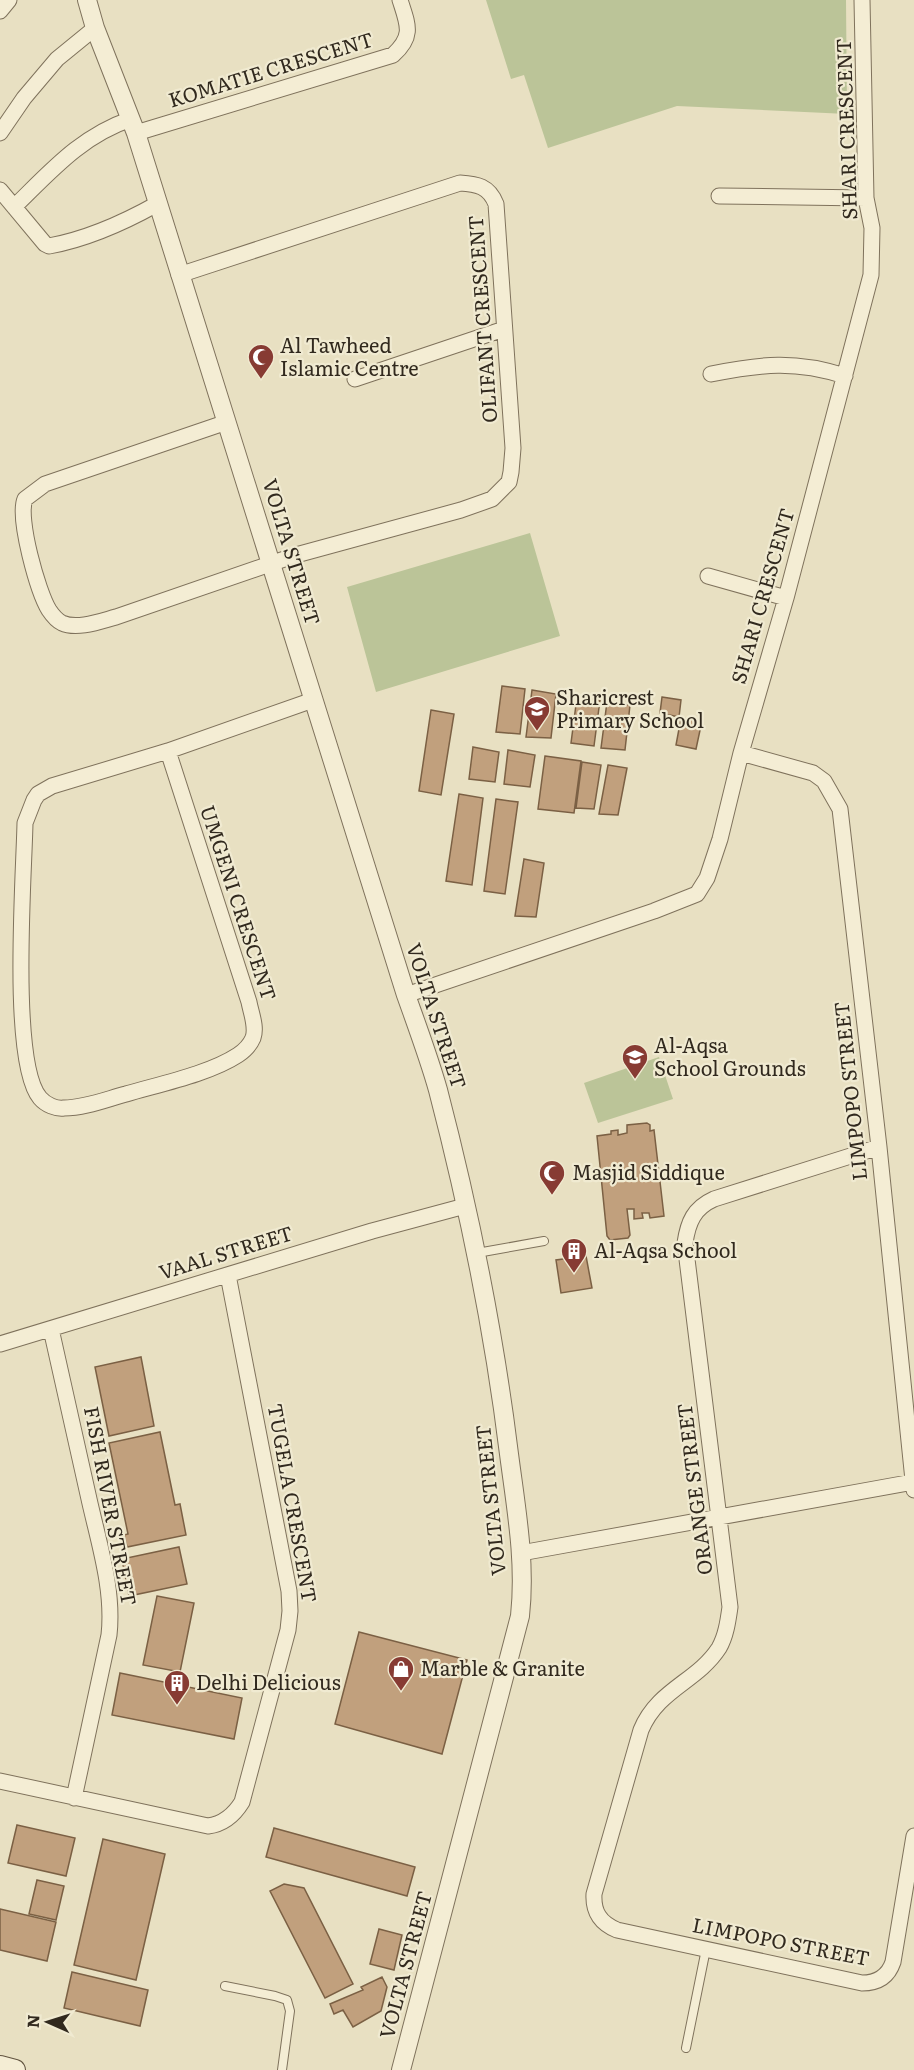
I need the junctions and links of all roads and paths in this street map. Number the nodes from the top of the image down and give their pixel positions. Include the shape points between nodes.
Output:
1 (9, 0) edge
2 (87, 0) edge
3 (400, 0) edge
4 (862, 0) edge
5 (0, 11) edge
6 (95, 28) junction
7 (134, 126) junction
8 (0, 133) edge
9 (0, 190) edge
10 (719, 196) dead end
11 (866, 198) junction
12 (157, 204) junction
13 (14, 207) junction
14 (179, 274) junction
15 (504, 329) junction
16 (711, 374) dead end
17 (844, 376) junction
18 (355, 379) dead end
19 (227, 422) junction
20 (271, 564) junction
21 (708, 576) dead end
22 (786, 598) junction
23 (313, 700) junction
24 (168, 751) junction
25 (741, 753) junction
26 (406, 995) junction
27 (879, 1147) junction
28 (465, 1206) junction
29 (544, 1241) dead end
30 (476, 1254) junction
31 (228, 1275) junction
32 (51, 1329) junction
33 (0, 1344) edge
34 (914, 1486) edge
35 (720, 1517) junction
36 (521, 1553) junction
37 (0, 1781) edge
38 (74, 1798) junction
39 (914, 1836) edge
40 (600, 1919) joint
41 (706, 1949) junction
42 (225, 1986) dead end
43 (686, 2048) dead end
44 (0, 2066) edge
45 (15, 2070) edge
46 (282, 2070) edge
47 (401, 2070) edge

1 - 5 street
2 - 6 street, VOLTA STREET
3 - 7 street, KOMATIE CRESCENT via 408,38 393,56
4 - 11 street, SHARI CRESCENT
6 - 7 street, VOLTA STREET
6 - 8 street via 57,59
7 - 12 street, VOLTA STREET
7 - 13 street via 110,126 95,134
9 - 13 street
10 - 11 street
11 - 17 street, SHARI CRESCENT via 872,228 872,275
12 - 13 street via 124,222 49,246
12 - 14 street, VOLTA STREET
14 - 15 street, OLIFANT CRESCENT via 460,183 474,184 492,194 496,204
14 - 19 street, VOLTA STREET
15 - 18 street
15 - 20 street, OLIFANT CRESCENT via 513,448 509,482 504,488 492,499 461,510
16 - 17 street via 770,364 821,369
17 - 22 street, SHARI CRESCENT
19 - 20 street, VOLTA STREET
19 - 20 street via 33,491 23,503 22,518 32,562 47,608 55,619 67,625 117,617
20 - 23 street, VOLTA STREET
21 - 22 street
22 - 25 street, SHARI CRESCENT
23 - 24 street, UMGENI CRESCENT
23 - 26 street, VOLTA STREET
24 - 24 street, UMGENI CRESCENT via 52,786 38,794 27,814 22,1018 31,1079 47,1104 63,1108 93,1103 185,1077 237,1056 253,1038 249,1002
25 - 26 street, SHARI CRESCENT via 714,860 697,894
25 - 27 street, LIMPOPO STREET via 813,773 824,781 840,809
26 - 28 street, VOLTA STREET via 437,1088
27 - 34 street, LIMPOPO STREET
27 - 35 street, ORANGE STREET via 714,1199 703,1204 691,1220 685,1243
28 - 30 street, VOLTA STREET
28 - 31 street, VAAL STREET
29 - 30 lane
30 - 36 street, VOLTA STREET via 502,1399
31 - 32 street, VAAL STREET
31 - 38 street, TUGELA CRESCENT via 290,1611 242,1802 236,1812 217,1825 208,1826
32 - 33 street, VAAL STREET
32 - 38 street, FISH RIVER STREET via 99,1540 111,1614
34 - 35 street
35 - 36 street
35 - 40 street, ORANGE STREET via 730,1607 726,1632 708,1661 647,1715 594,1894
36 - 47 street, VOLTA STREET via 522,1595 515,1637
37 - 38 street, TUGELA CRESCENT
39 - 41 street, LIMPOPO STREET via 893,1962 883,1978 862,1983
40 - 41 street, LIMPOPO STREET via 617,1930
41 - 43 lane
42 - 46 lane via 287,2000 290,2011
44 - 45 main road

